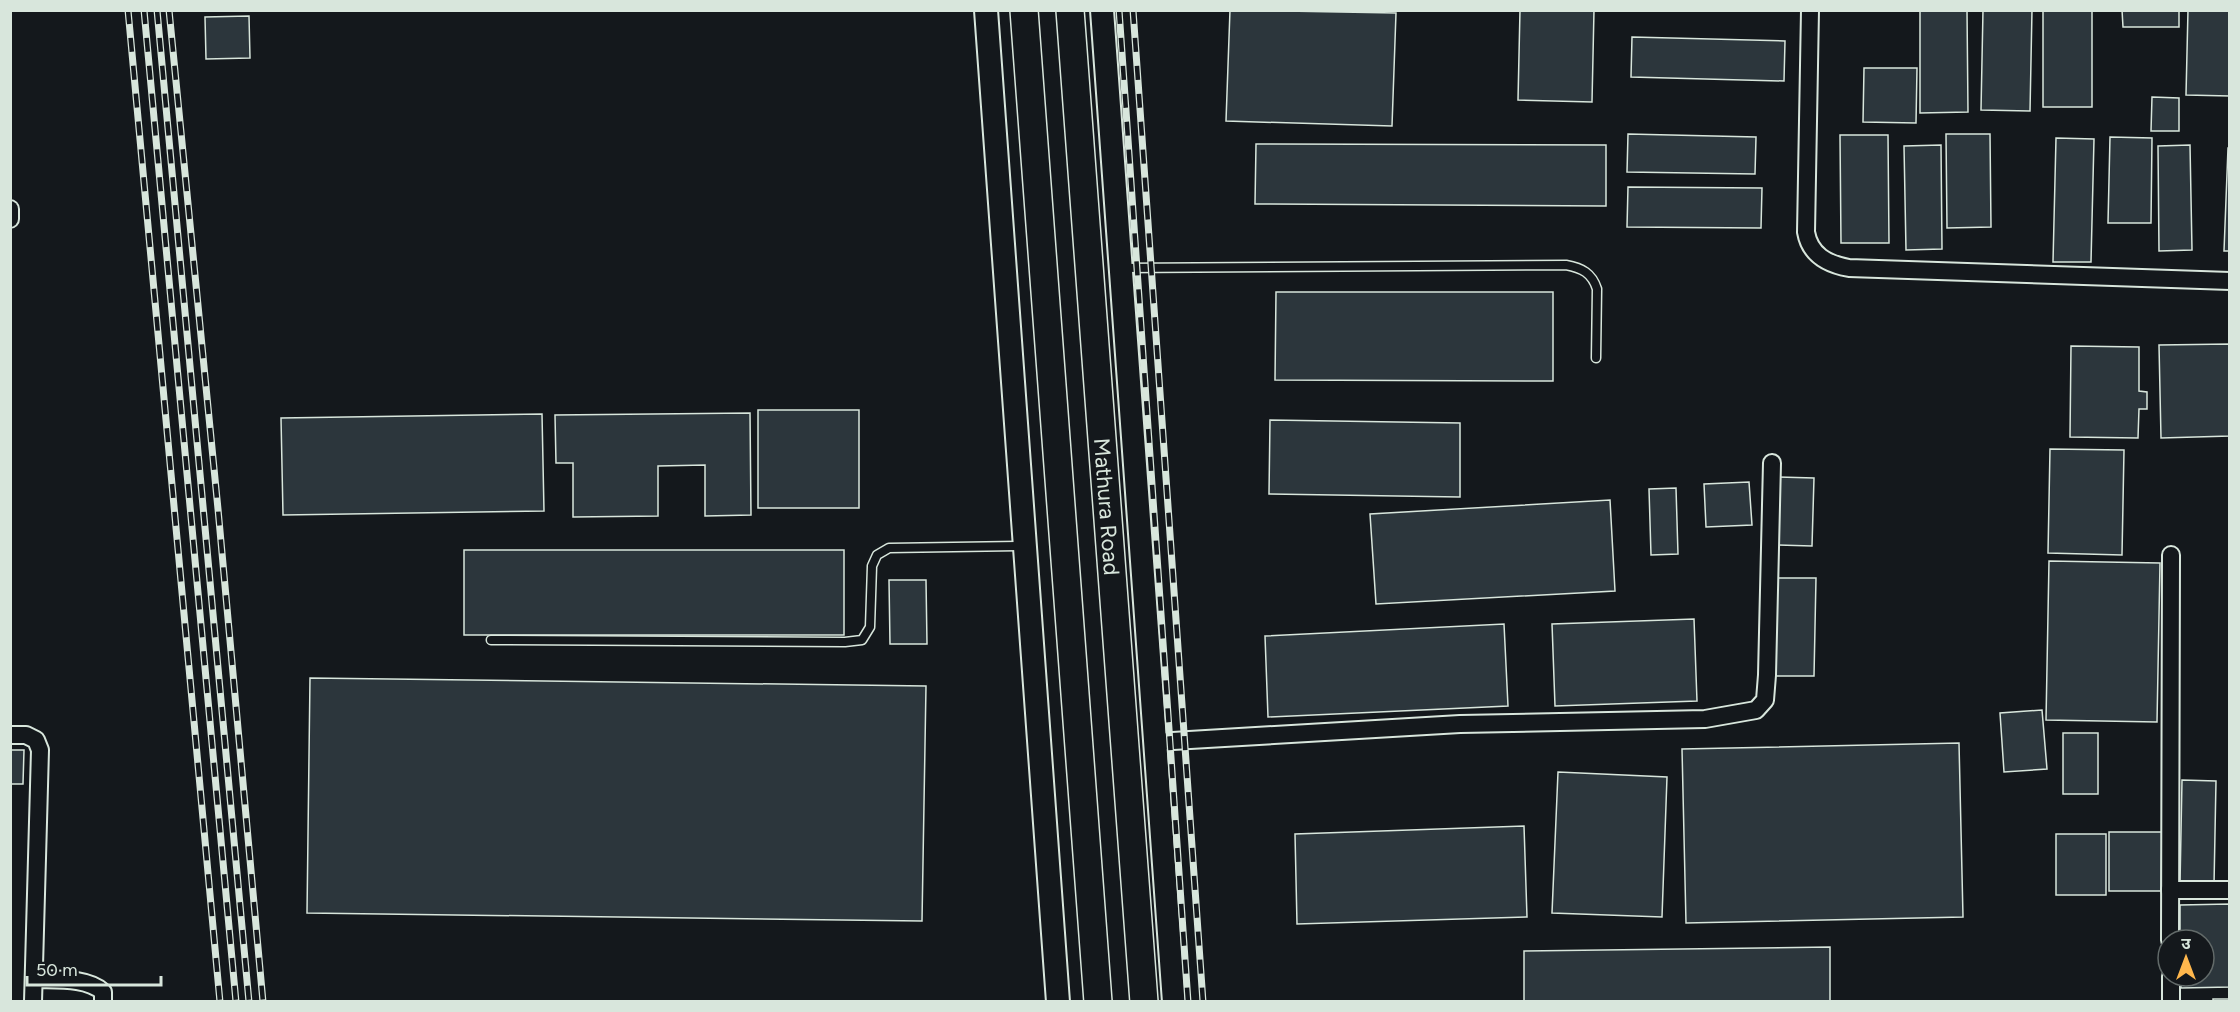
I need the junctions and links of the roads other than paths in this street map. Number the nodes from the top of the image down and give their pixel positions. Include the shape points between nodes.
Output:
1 (986, 10) edge
2 (1024, 10) edge
3 (1070, 10) edge
4 (1102, 10) edge
5 (1810, 10) edge
6 (10, 209) edge
7 (10, 219) edge
8 (1120, 268) junction
9 (2229, 281) edge
10 (1596, 358) dead end
11 (1772, 463) dead end
12 (1025, 546) junction
13 (2171, 555) dead end
14 (490, 640) dead end
15 (10, 735) edge
16 (1156, 742) junction
17 (2170, 890) junction
18 (2229, 890) edge
19 (2170, 928) edge
20 (34, 979) junction
21 (33, 1002) edge
22 (103, 1002) edge
23 (1058, 1002) edge
24 (1098, 1002) edge
25 (1144, 1002) edge
26 (1174, 1002) edge

1 - 12 main road
2 - 24 highway, Mathura Road
3 - 25 highway, Mathura Road
4 - 8 main road
5 - 9 street via 1806,232 1820,258 1849,268
6 - 7 street
8 - 10 lane via 1566,265 1587,272 1594,279
8 - 16 main road
11 - 16 street via 1767,675 1765,700 1756,710 1705,719 1460,724
12 - 14 lane via 900,548 877,555 872,566 870,627 862,640
12 - 23 main road
13 - 17 street
15 - 20 street via 26,735 36,740 40,750
16 - 26 main road
17 - 18 street
17 - 19 street
20 - 21 street
20 - 22 street via 85,983 103,992

